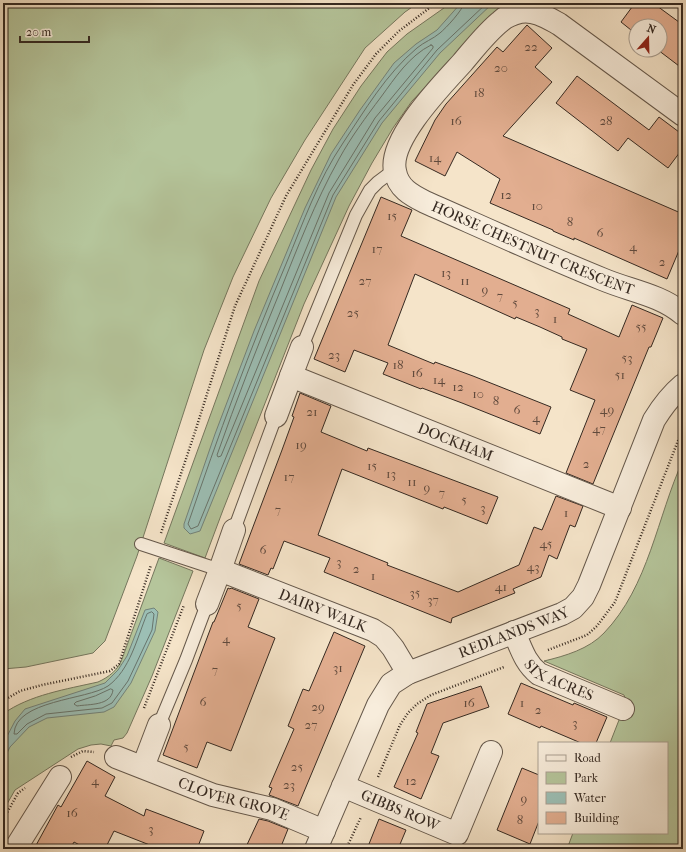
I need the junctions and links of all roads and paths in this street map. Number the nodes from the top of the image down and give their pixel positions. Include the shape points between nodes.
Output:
1 (436, 3) edge
2 (524, 7) edge
3 (683, 115) edge
4 (394, 170) junction
5 (683, 314) edge
6 (302, 347) joint
7 (291, 376) junction
8 (683, 385) edge
9 (276, 416) joint
10 (620, 508) junction
11 (234, 530) joint
12 (141, 544) dead end
13 (156, 549) junction
14 (220, 570) junction
15 (197, 602) junction
16 (514, 632) junction
17 (408, 673) junction
18 (3, 701) edge
19 (623, 709) dead end
20 (140, 714) dead end
21 (159, 725) joint
22 (491, 752) dead end
23 (116, 757) dead end
24 (143, 767) junction
25 (60, 777) dead end
26 (343, 786) junction
27 (320, 840) edge
28 (454, 841) edge
29 (15, 849) edge

1 - 13 path via 398,31 376,54 353,85 286,196 235,306
2 - 3 street via 559,24
2 - 4 street via 501,21 484,37 416,117 397,151
4 - 5 street, HORSE CHESTNUT CRESCENT via 398,182 408,193 425,202 604,280 659,298
4 - 6 lane via 370,190 356,215
6 - 7 street
7 - 9 street
7 - 10 street, DOCKHAM
8 - 10 street, REDLANDS WAY via 663,406 654,420
9 - 11 lane
10 - 16 street, REDLANDS WAY via 583,597 573,608 562,614
11 - 14 street
12 - 13 lane
13 - 14 lane
13 - 18 path via 119,664 110,671 20,691
14 - 15 street
14 - 17 street, DAIRY WALK via 373,630 393,648
15 - 20 path via 180,615
15 - 21 lane via 186,660
16 - 17 street, REDLANDS WAY
16 - 19 street, SIX ACRES via 526,660 539,674
17 - 26 street, REDLANDS WAY via 391,684 384,694
21 - 24 street
22 - 28 street, GIBBS ROW
23 - 24 street, CLOVER GROVE
24 - 27 street, CLOVER GROVE via 213,795 272,809
25 - 29 street
26 - 27 street, REDLANDS WAY
26 - 28 street, GIBBS ROW

